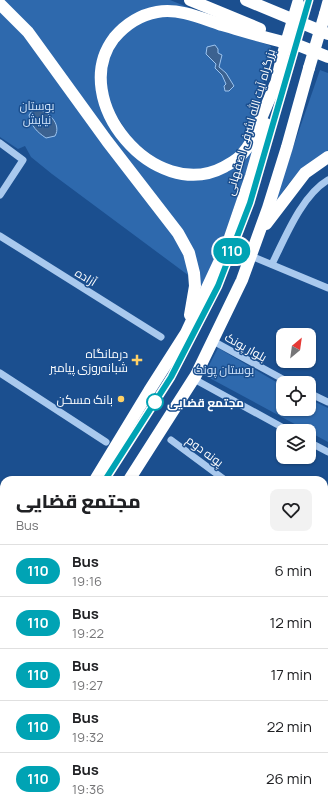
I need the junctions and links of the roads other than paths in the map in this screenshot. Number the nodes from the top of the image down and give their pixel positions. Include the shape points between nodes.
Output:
1 (190, 0) edge
2 (246, 0) edge
3 (298, 1) edge
4 (0, 4) edge
5 (326, 8) edge
6 (328, 34) edge
7 (298, 44) junction
8 (328, 57) edge
9 (275, 85) junction
10 (0, 143) edge
11 (328, 157) edge
12 (328, 180) edge
13 (0, 195) edge
14 (259, 233) junction
15 (0, 236) edge
16 (251, 256) junction
17 (272, 264) junction
18 (328, 288) edge
19 (186, 334) junction
20 (161, 337) dead end
21 (213, 341) junction
22 (0, 373) edge
23 (277, 376) edge
24 (194, 379) junction
25 (316, 396) edge
26 (328, 402) edge
27 (276, 424) edge
28 (171, 440) dead end
29 (106, 442) dead end
30 (316, 446) edge
31 (328, 452) edge
32 (97, 476) edge
33 (132, 476) edge
34 (220, 476) edge

1 - 7 highway
2 - 6 highway
3 - 9 highway, بزرگراه آیت الله اشرفی اصفهانی, bridge
4 - 19 highway via 28,32 186,245 192,263 195,286
5 - 14 highway, bridge via 287,147
7 - 8 highway
7 - 9 highway via 270,39 185,14 156,12 127,24 118,33 110,44 101,70 105,104 130,144 153,163 185,175 213,172 243,154 252,142
9 - 19 highway, بزرگراه آیت الله اشرفی اصفهانی via 265,127 233,229
10 - 13 street via 23,160
11 - 14 highway via 304,173
12 - 17 street via 311,196 293,222
14 - 16 highway
15 - 20 street, آزاده
16 - 17 street
16 - 21 highway
17 - 18 street
19 - 32 highway, بزرگراه آیت الله اشرفی اصفهانی
21 - 23 street, بلوار پونک
21 - 24 highway
22 - 29 street
24 - 27 street
24 - 33 highway
25 - 26 street
28 - 34 street, پونه دوم
30 - 31 street

